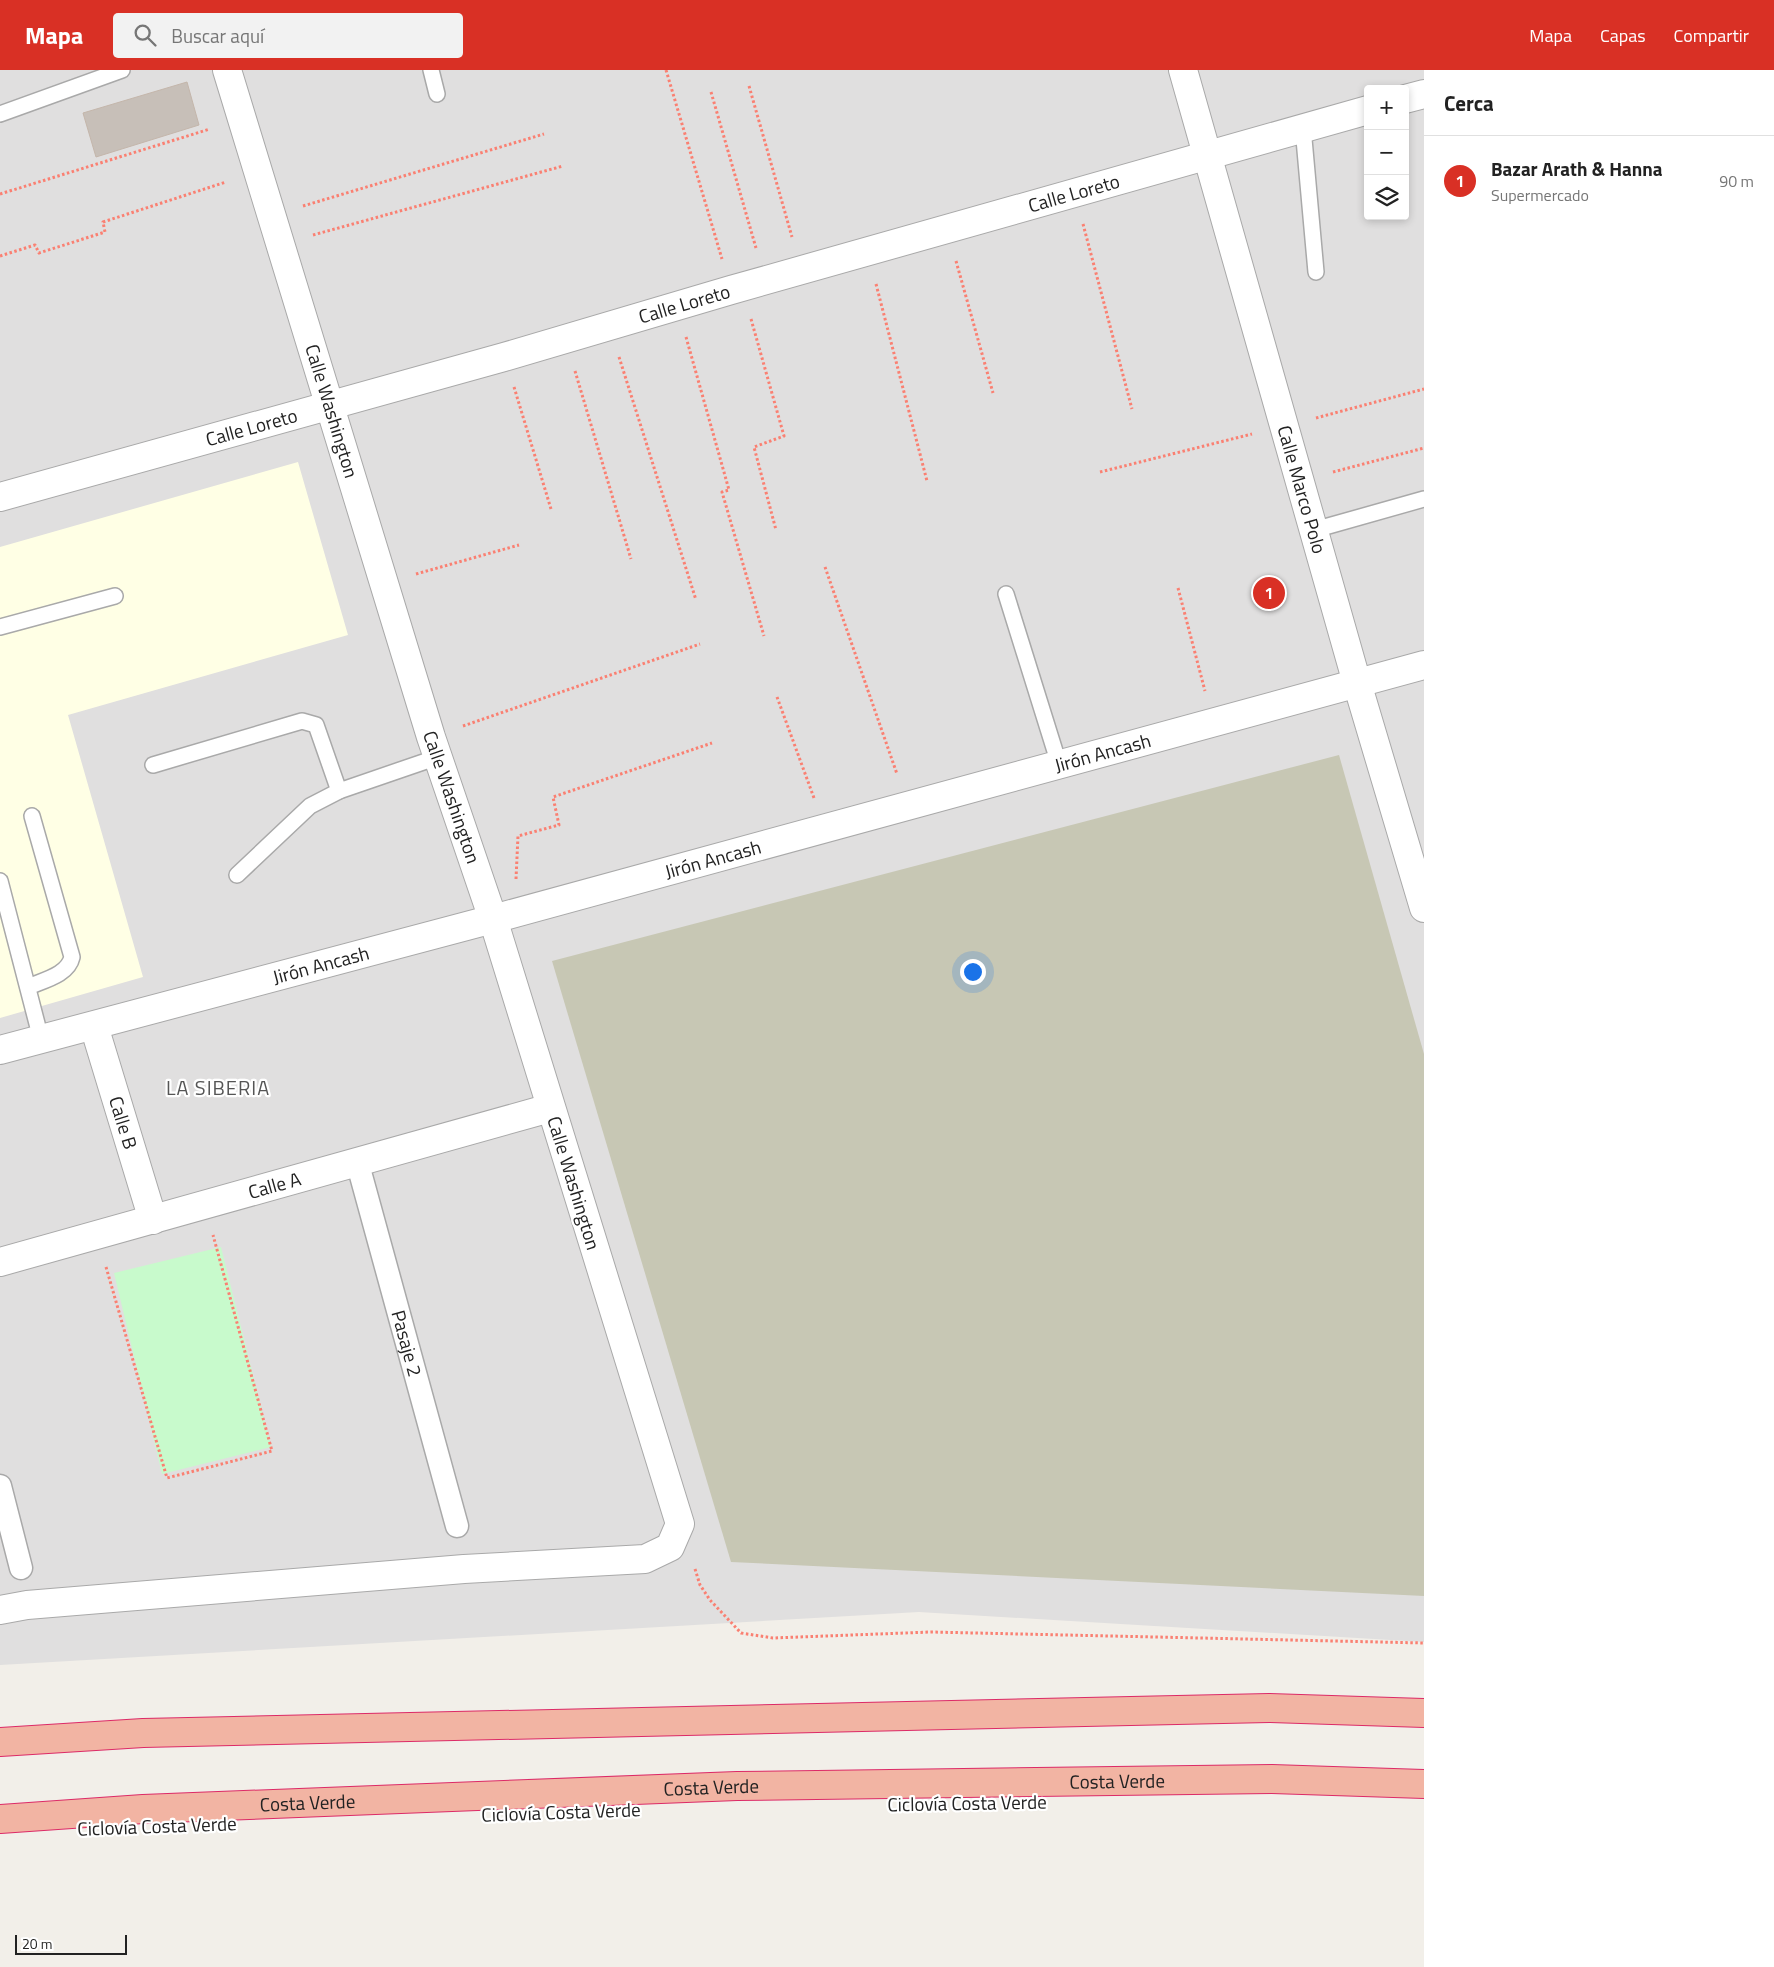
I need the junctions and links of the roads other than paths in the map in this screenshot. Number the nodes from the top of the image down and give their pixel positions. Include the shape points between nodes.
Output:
1 (122, 70) edge
2 (227, 70) edge
3 (431, 70) edge
4 (1184, 70) edge
5 (437, 94) dead end
6 (1424, 94) edge
7 (1409, 98) edge
8 (1364, 111) edge
9 (0, 114) edge
10 (1303, 128) junction
11 (1209, 155) junction
12 (1316, 272) dead end
13 (330, 406) junction
14 (0, 497) edge
15 (1424, 499) edge
16 (1314, 530) junction
17 (1006, 594) dead end
18 (115, 596) dead end
19 (0, 627) edge
20 (1424, 665) edge
21 (1357, 683) junction
22 (435, 747) junction
23 (1060, 764) junction
24 (153, 765) dead end
25 (339, 791) junction
26 (32, 816) dead end
27 (237, 875) dead end
28 (0, 881) edge
29 (1424, 908) edge
30 (504, 916) junction
31 (28, 987) junction
32 (94, 1026) junction
33 (41, 1039) junction
34 (0, 1050) edge
35 (550, 1108) junction
36 (357, 1161) junction
37 (153, 1220) junction
38 (0, 1262) edge
39 (0, 1486) edge
40 (457, 1526) dead end
41 (21, 1568) dead end
42 (0, 1610) edge
43 (1424, 1713) edge
44 (0, 1742) edge
45 (1424, 1784) edge
46 (0, 1819) edge

1 - 9 lane
2 - 13 street, Calle Washington
3 - 5 lane
4 - 11 street, Calle Marco Polo
6 - 7 street
8 - 10 street, Calle Loreto
10 - 11 street, Calle Loreto
10 - 12 lane
11 - 13 street, Calle Loreto
11 - 16 street, Calle Marco Polo
13 - 14 street, Calle Loreto
13 - 22 street, Calle Washington
15 - 16 lane
16 - 21 street, Calle Marco Polo
17 - 23 lane
18 - 19 lane
20 - 21 street, Jirón Ancash
21 - 23 street, Jirón Ancash
21 - 29 street, Calle Marco Polo
22 - 25 lane
22 - 30 street, Calle Washington
23 - 30 street, Jirón Ancash
24 - 25 lane via 310,722 316,724
25 - 27 lane via 310,806
26 - 31 lane via 72,957 65,971
28 - 31 lane
30 - 32 street, Jirón Ancash
30 - 35 street, Calle Washington
31 - 33 lane
32 - 33 street, Jirón Ancash
32 - 37 street, Calle B
33 - 34 street, Jirón Ancash
35 - 36 street, Calle A
35 - 42 street, Calle Washington via 680,1524 670,1547 646,1558 464,1569 37,1604
36 - 37 street, Calle A
36 - 40 street, Pasaje 2
37 - 38 street, Calle A
39 - 41 street
43 - 44 highway via 1269,1708 143,1733
45 - 46 highway, Costa Verde via 1272,1779 736,1786 143,1809

